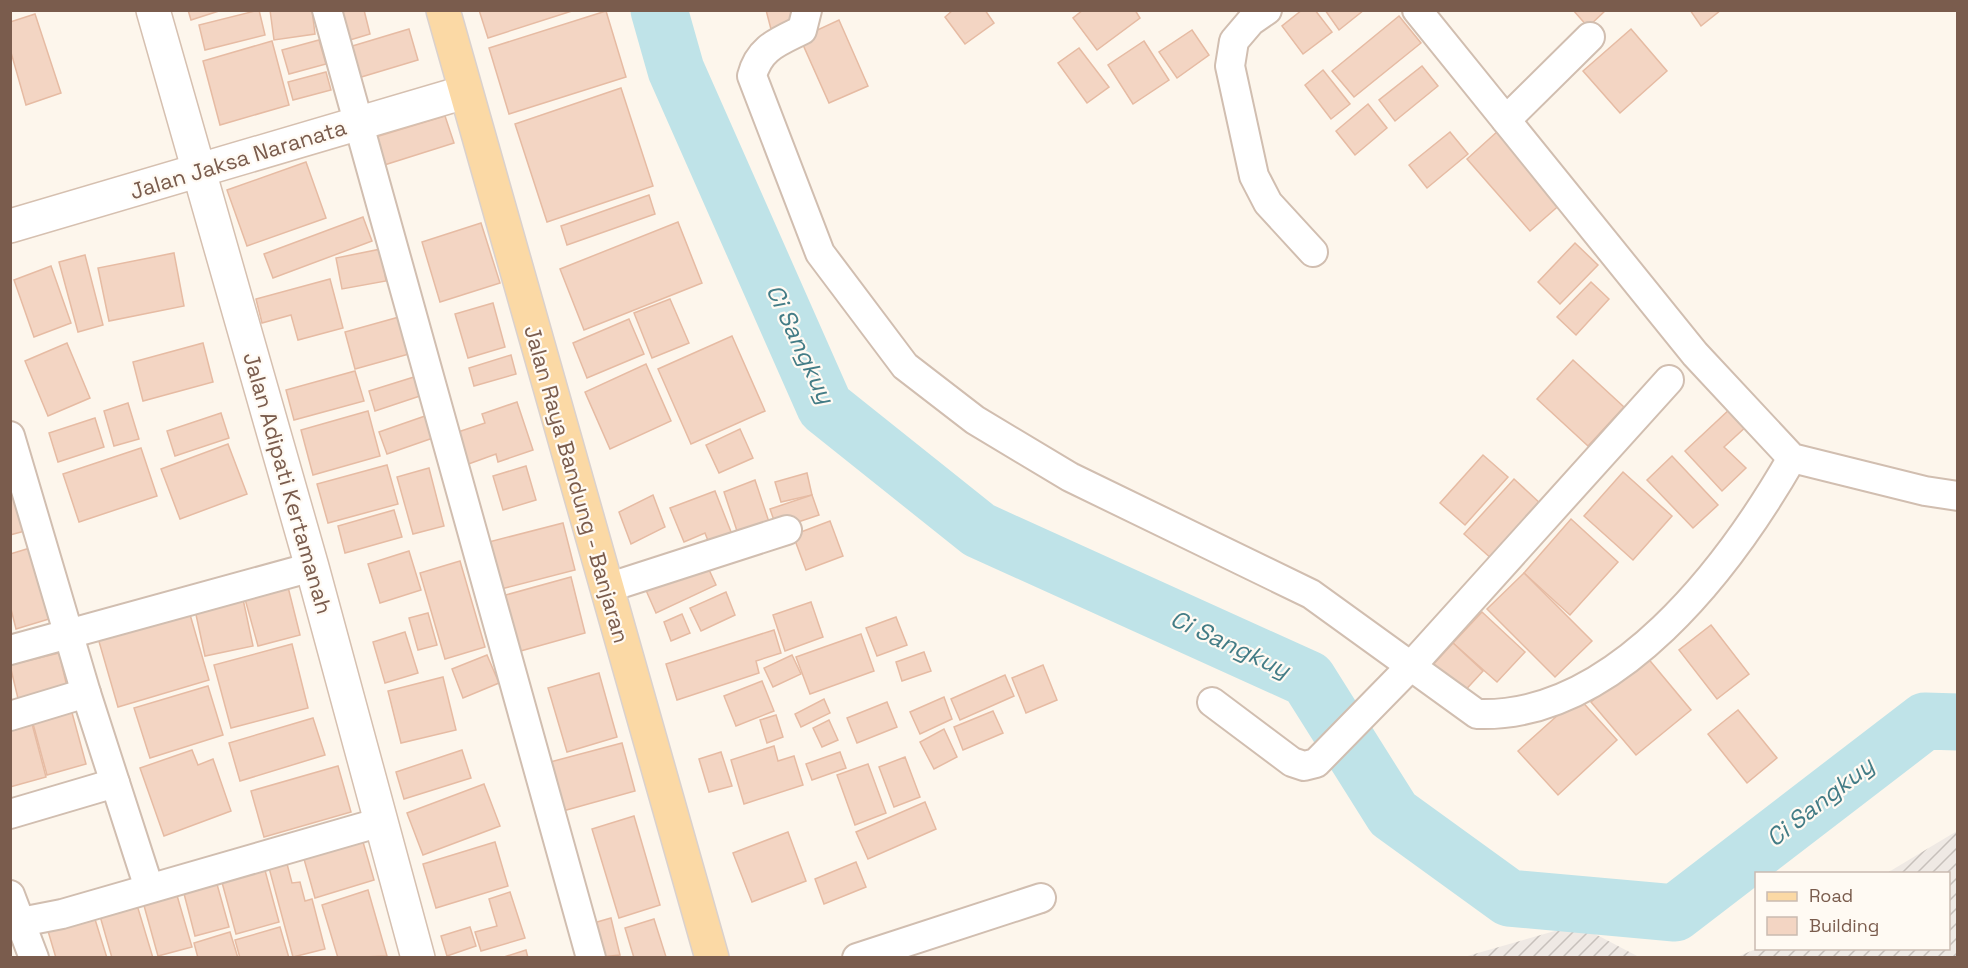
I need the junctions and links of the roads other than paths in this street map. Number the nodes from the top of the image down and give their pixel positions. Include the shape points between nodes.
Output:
1 (153, 10) edge
2 (327, 10) edge
3 (443, 10) edge
4 (807, 10) edge
5 (1267, 10) edge
6 (1417, 10) edge
7 (1590, 37) dead end
8 (465, 92) junction
9 (1506, 120) junction
10 (357, 122) junction
11 (201, 171) junction
12 (10, 226) edge
13 (1313, 252) dead end
14 (1669, 380) dead end
15 (13, 453) edge
16 (1792, 458) junction
17 (1958, 496) edge
18 (787, 530) dead end
19 (312, 567) junction
20 (607, 588) junction
21 (68, 634) junction
22 (10, 651) edge
23 (1411, 666) junction
24 (86, 693) junction
25 (1212, 702) dead end
26 (10, 716) edge
27 (115, 783) junction
28 (10, 813) edge
29 (381, 822) junction
30 (149, 888) junction
31 (10, 895) edge
32 (1041, 898) dead end
33 (21, 922) junction
34 (34, 957) edge
35 (418, 957) edge
36 (591, 957) edge
37 (712, 957) edge
38 (857, 957) edge

1 - 11 main road, Jalan Adipati Kertamanah
2 - 10 street
3 - 8 main road, Jalan Raya Bandung - Banjaran
4 - 23 street via 802,30 765,48 752,76 820,253 905,366 975,420 1070,477 1311,594
5 - 13 street via 1234,40 1230,66 1254,176 1268,203
6 - 9 street
7 - 9 street
8 - 10 main road, Jalan Jaksa Naranata
8 - 20 main road, Jalan Raya Bandung - Banjaran
9 - 16 street via 1695,354
10 - 11 main road, Jalan Jaksa Naranata
10 - 36 street
11 - 12 main road, Jalan Jaksa Naranata
11 - 19 main road, Jalan Adipati Kertamanah
14 - 23 street
15 - 21 street
16 - 17 street
16 - 23 street via 1736,546 1685,608 1623,662 1581,688 1504,715 1477,714
18 - 20 street
19 - 21 street
19 - 29 main road, Jalan Adipati Kertamanah
20 - 37 main road, Jalan Raya Bandung - Banjaran
21 - 22 street
21 - 24 street
23 - 25 street via 1316,763 1304,766 1292,762
24 - 26 street
24 - 27 street
27 - 28 street
27 - 30 street
29 - 30 street
29 - 35 main road, Jalan Adipati Kertamanah
30 - 33 street
31 - 33 street
32 - 38 street
33 - 34 street

